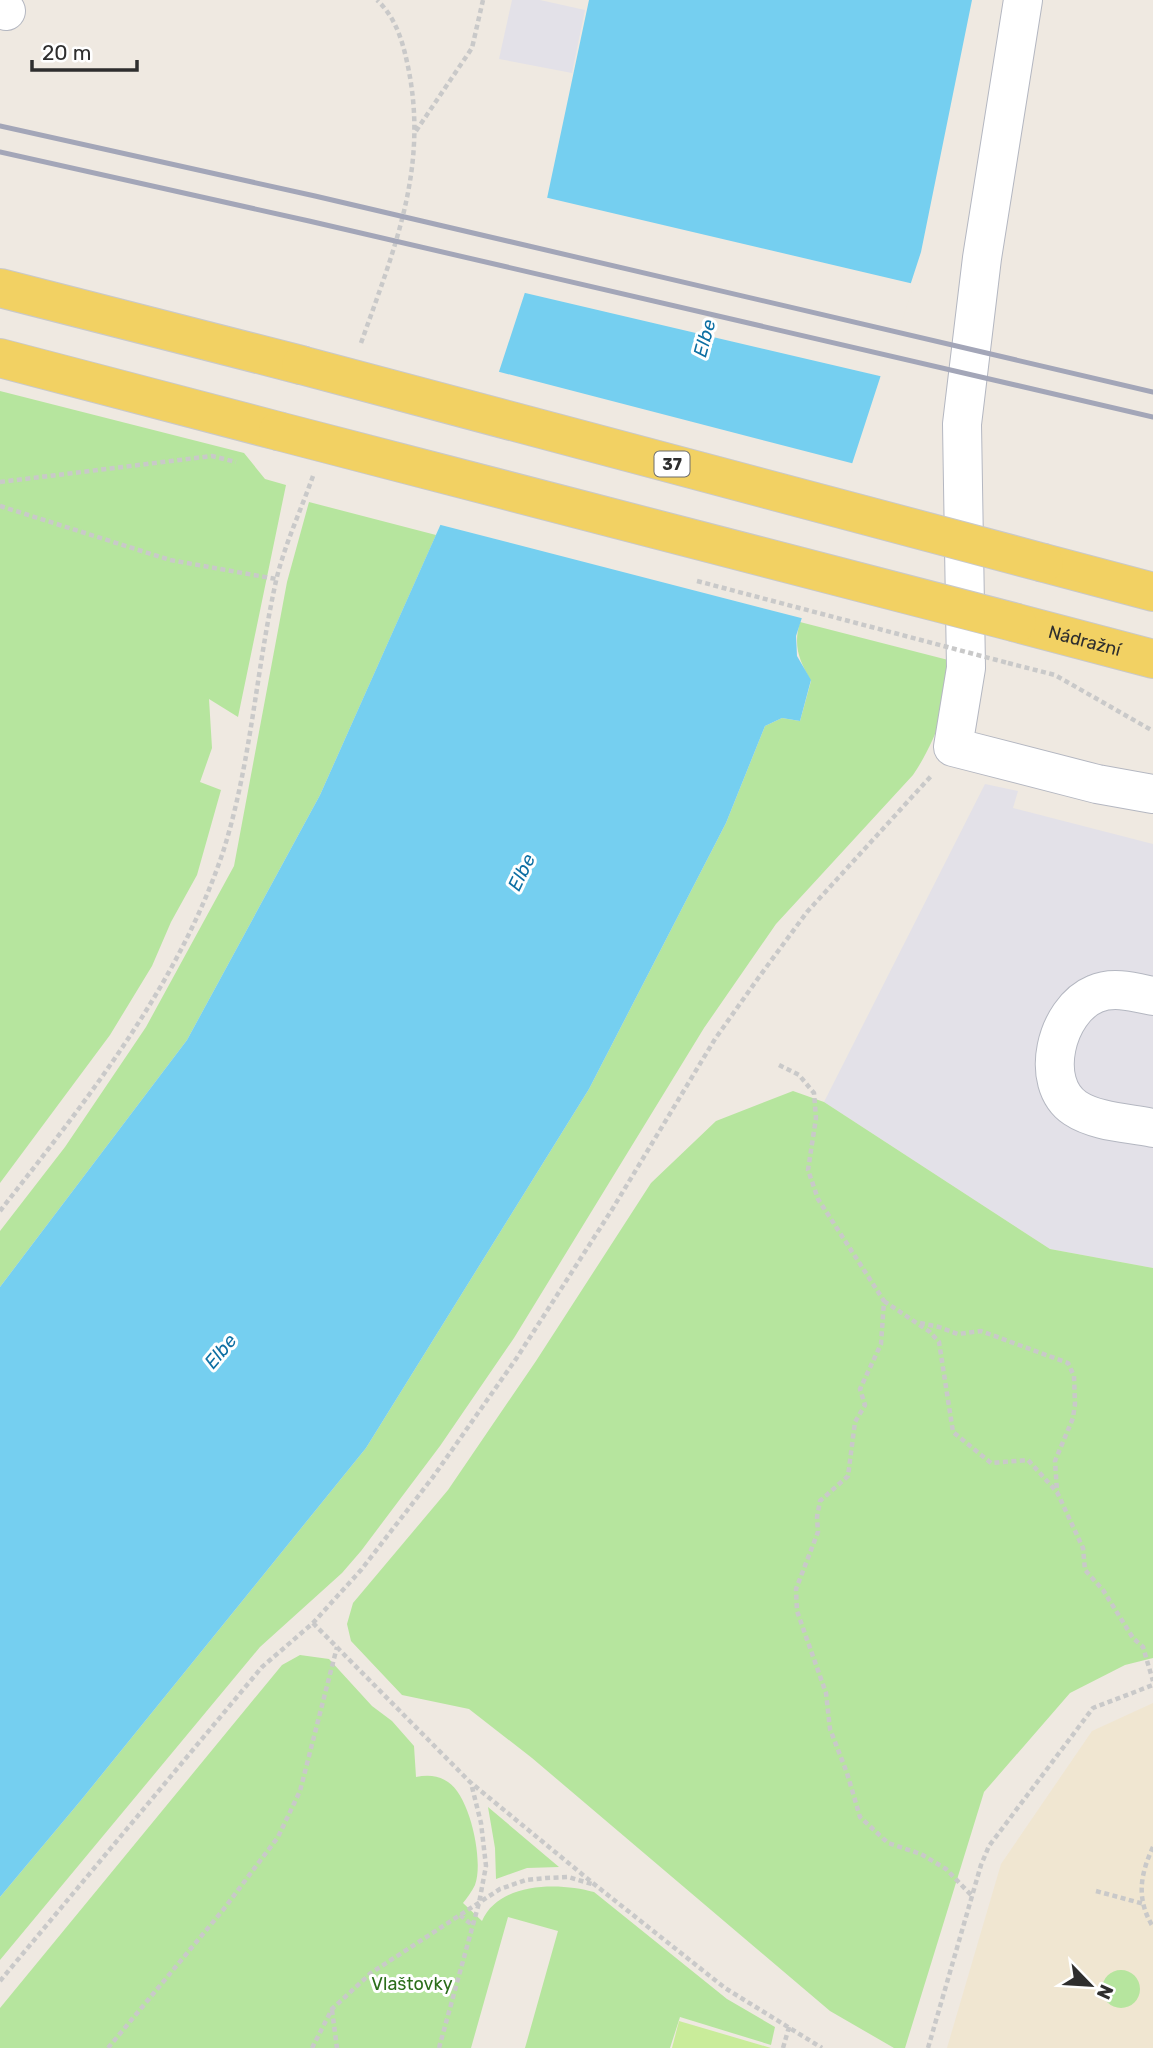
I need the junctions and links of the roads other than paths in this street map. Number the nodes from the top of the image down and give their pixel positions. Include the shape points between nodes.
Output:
1 (1023, 0) edge
2 (0, 288) edge
3 (0, 358) edge
4 (1153, 592) edge
5 (1153, 659) edge
6 (1153, 794) edge
7 (1153, 996) edge
8 (1153, 1128) edge

1 - 6 lane via 982,258 962,424 966,668 953,747
2 - 4 main road, 37, bridge
3 - 5 main road, Nádražní, bridge
7 - 8 lane via 1123,990 1093,994 1071,1014 1055,1066 1056,1082 1073,1107

